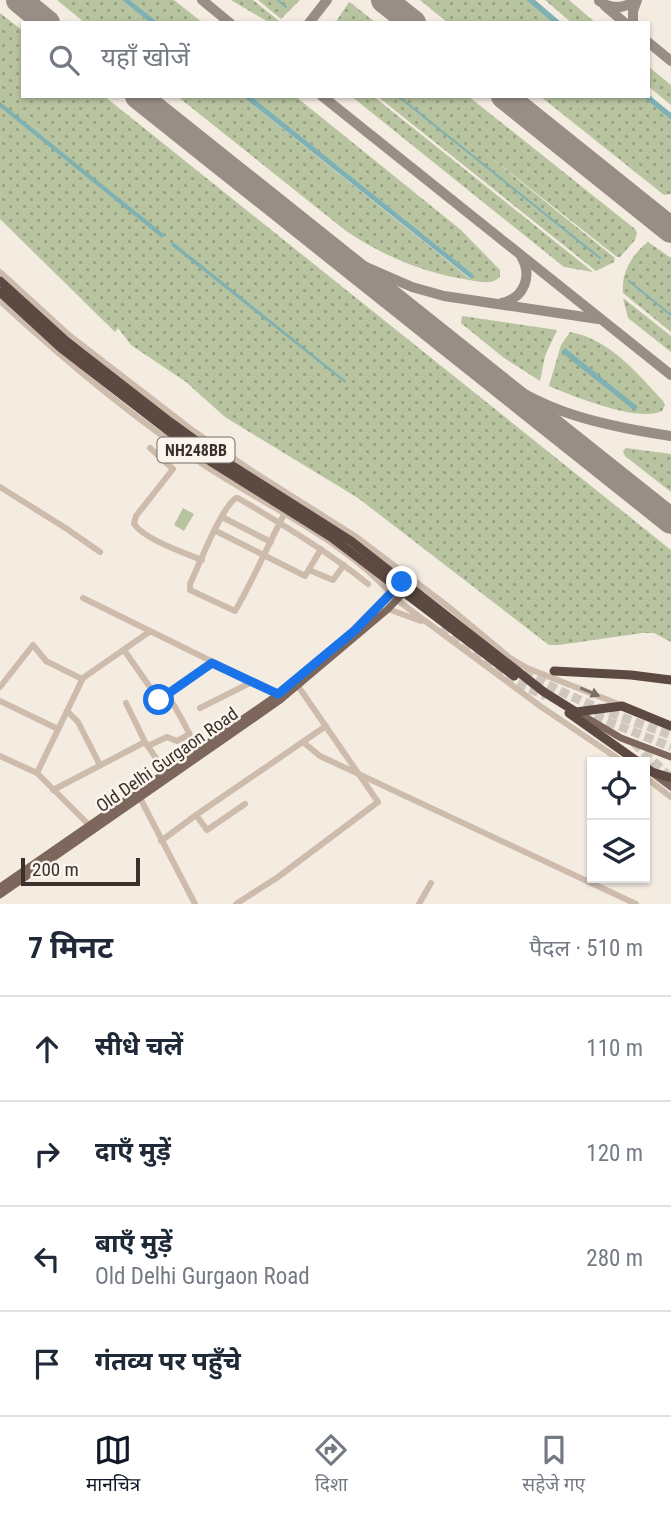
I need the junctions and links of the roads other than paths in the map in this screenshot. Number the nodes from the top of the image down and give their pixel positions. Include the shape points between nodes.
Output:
1 (0, 272) edge
2 (0, 281) edge
3 (0, 292) edge
4 (0, 301) edge
5 (150, 448) dead end
6 (0, 487) edge
7 (288, 509) junction
8 (222, 517) junction
9 (280, 523) junction
10 (216, 531) junction
11 (271, 541) junction
12 (321, 549) junction
13 (100, 552) dead end
14 (265, 555) junction
15 (202, 559) junction
16 (344, 565) junction
17 (309, 570) junction
18 (368, 584) dead end
19 (400, 591) junction
20 (83, 597) dead end
21 (388, 610) junction
22 (435, 627) junction
23 (149, 632) junction
24 (124, 650) junction
25 (212, 663) junction
26 (554, 671) dead end
27 (82, 679) junction
28 (671, 680) edge
29 (251, 682) junction
30 (298, 686) junction
31 (0, 687) edge
32 (167, 695) junction
33 (278, 697) junction
34 (0, 701) edge
35 (127, 703) dead end
36 (625, 707) junction
37 (200, 708) dead end
38 (67, 711) junction
39 (576, 712) junction
40 (326, 726) junction
41 (671, 726) edge
42 (58, 729) junction
43 (188, 734) junction
44 (303, 742) junction
45 (146, 744) junction
46 (199, 750) junction
47 (0, 756) edge
48 (617, 757) edge
49 (631, 757) edge
50 (671, 757) edge
51 (100, 765) junction
52 (37, 773) junction
53 (166, 773) junction
54 (359, 773) junction
55 (650, 773) edge
56 (650, 774) edge
57 (650, 775) edge
58 (671, 778) edge
59 (671, 787) edge
60 (54, 790) junction
61 (671, 797) edge
62 (140, 798) junction
63 (245, 804) dead end
64 (196, 815) junction
65 (90, 826) junction
66 (161, 841) junction
67 (31, 870) junction
68 (430, 883) dead end
69 (0, 887) edge
70 (0, 895) edge
71 (195, 904) edge
72 (236, 904) edge
73 (419, 904) edge
74 (636, 904) edge

1 -> 36 street via 70,336 183,423 355,536 510,658
2 - 7 highway, NH248BB via 66,341
3 - 7 highway, NH248BB via 61,348 155,421
4 - 7 street via 114,398 204,465
5 - 15 street via 173,469 134,524
6 - 13 street
7 - 9 street
7 - 19 street via 384,586
7 - 19 highway, NH248BB via 351,541
8 - 9 street via 236,498
8 - 10 street
8 - 11 street
9 - 11 street
9 - 12 street
10 - 14 street
10 - 15 street
11 - 14 street
12 - 16 street
12 - 17 street
14 - 15 street via 234,612 190,590
14 - 17 street via 305,576
16 - 17 street via 333,580
16 - 18 street
19 - 21 main road, Old Delhi Gurgaon Road
19 - 22 street
19 - 33 main road, Old Delhi Gurgaon Road
19 - 39 highway, NH248BB
19 - 49 highway, NH248BB
20 - 23 street
21 - 22 street
21 - 30 main road, Old Delhi Gurgaon Road
22 - 48 street
23 - 24 street
23 - 25 street
24 - 27 street
24 - 32 street via 158,700
25 - 29 street
25 - 32 street
26 - 28 highway
27 - 31 street via 46,661 33,645
27 - 38 street
29 - 33 street
29 - 37 street
30 - 33 main road, Old Delhi Gurgaon Road
30 - 40 street
32 - 43 street
33 - 46 main road, Old Delhi Gurgaon Road
33 - 62 main road, Old Delhi Gurgaon Road
34 - 42 street
35 - 45 street
36 - 39 highway
36 - 41 highway
38 - 42 street
38 - 51 street via 78,722
39 - 50 main road via 626,740
40 - 44 street
40 - 54 street
42 - 52 street
43 - 45 street via 177,741 167,737
43 - 46 street
44 - 54 street
44 - 64 street
45 - 51 street
45 - 53 street
46 - 53 main road, Old Delhi Gurgaon Road
47 - 52 street
51 - 60 street
52 - 60 street
53 - 65 main road, Old Delhi Gurgaon Road
54 - 72 street via 378,803
54 - 74 street
55 - 58 highway
56 - 59 main road
57 - 61 street
60 - 65 street
62 - 66 street
62 - 67 main road, Old Delhi Gurgaon Road
63 - 64 street via 207,830
64 - 66 street
65 - 67 main road, Old Delhi Gurgaon Road
66 - 71 street
67 - 69 main road, Old Delhi Gurgaon Road
67 - 70 main road, Old Delhi Gurgaon Road
68 - 73 street

